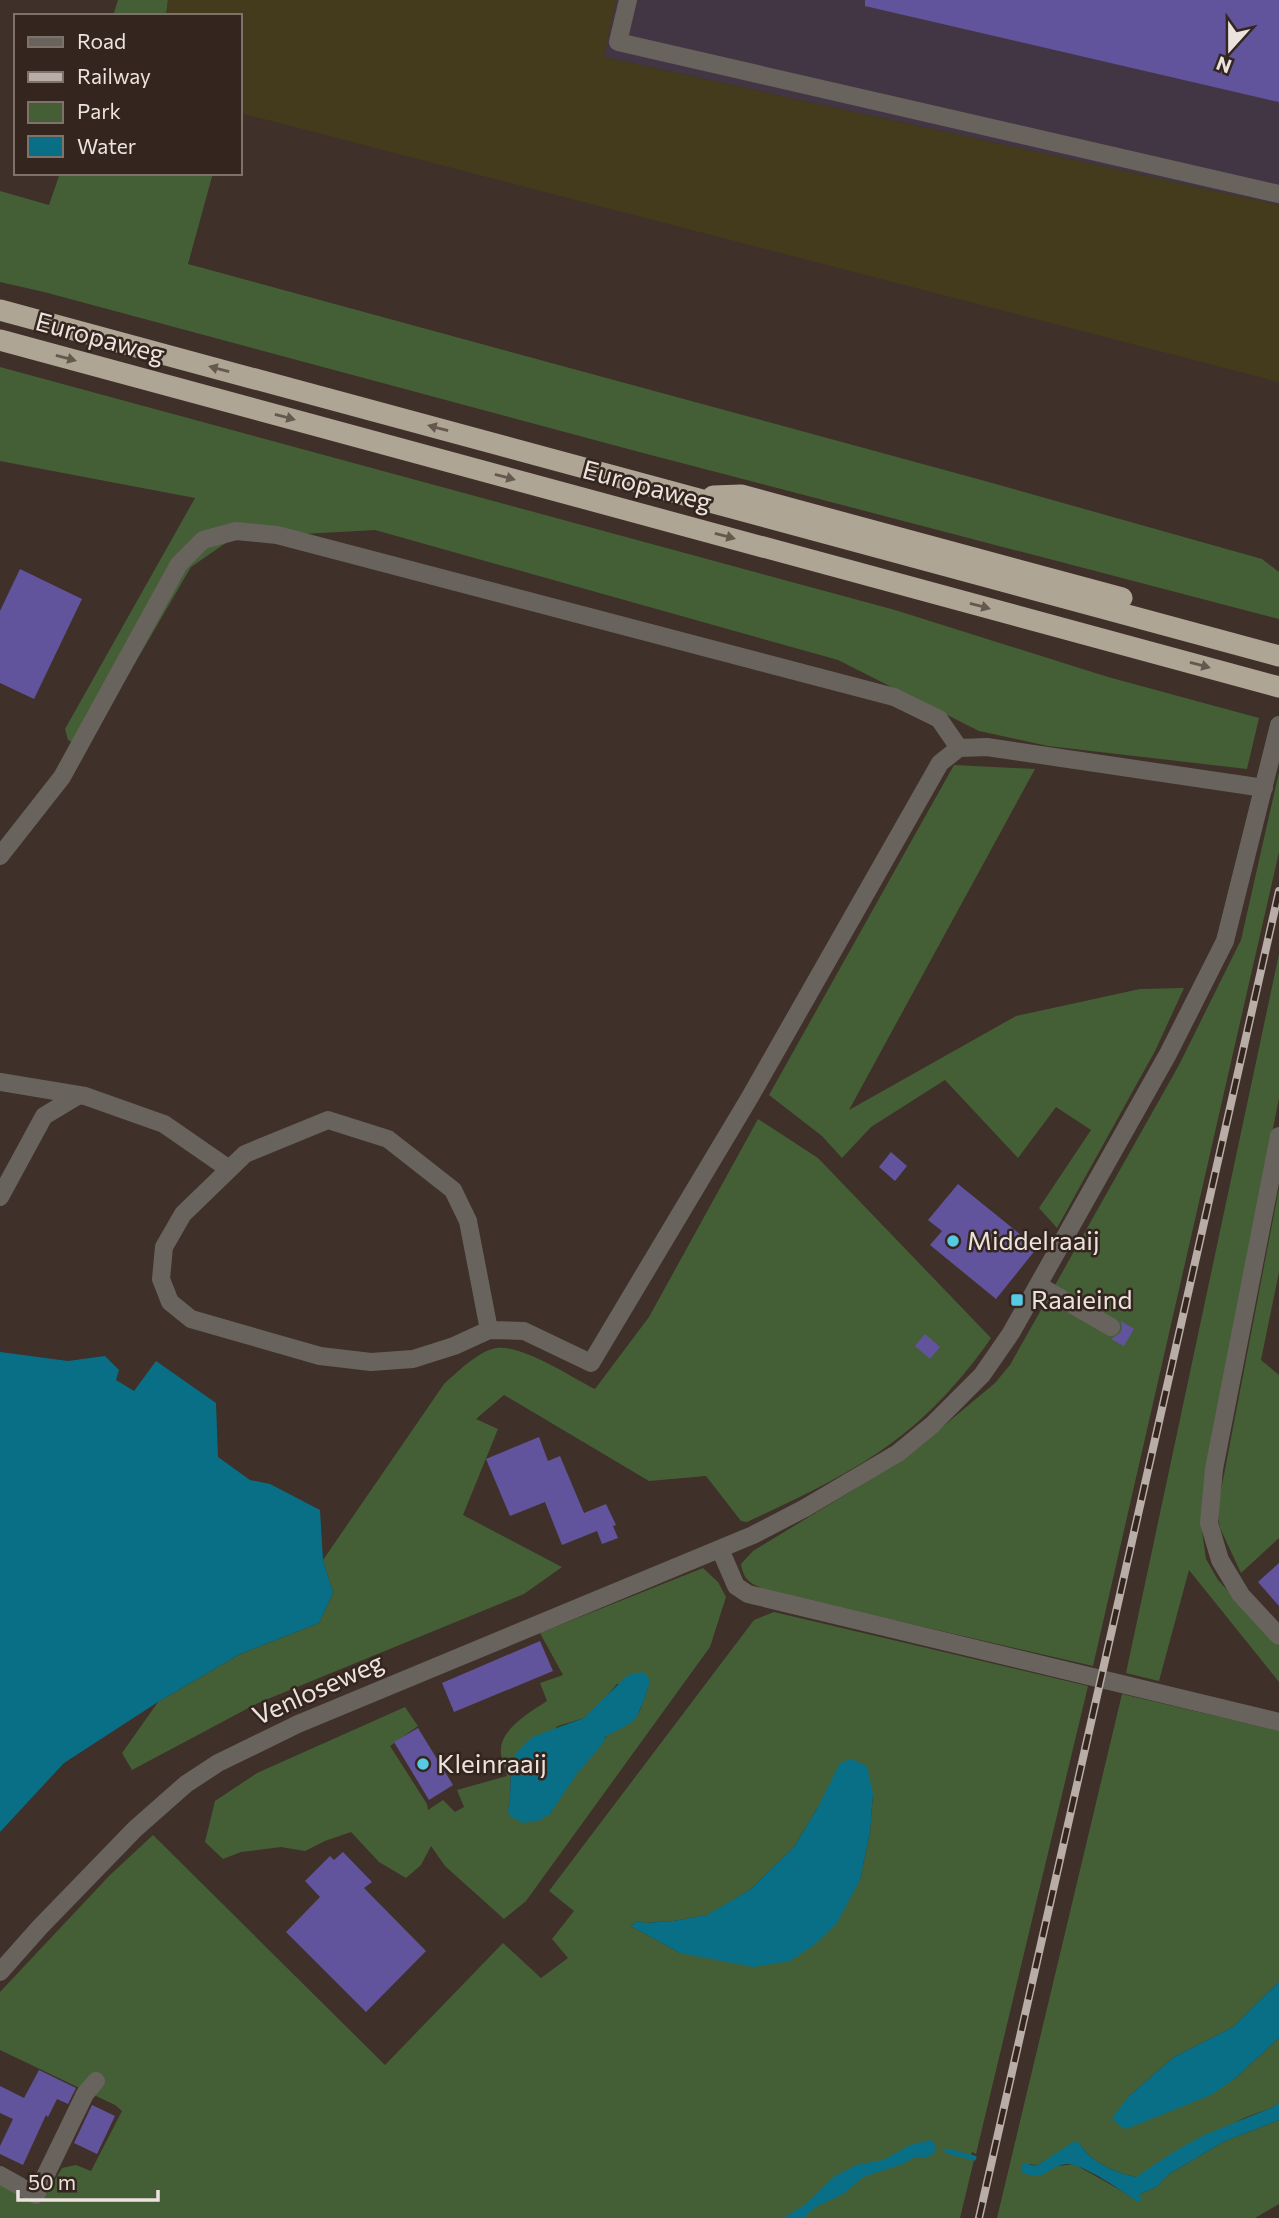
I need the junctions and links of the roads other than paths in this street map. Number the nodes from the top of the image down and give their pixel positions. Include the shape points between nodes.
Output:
1 (628, 0) edge
2 (1279, 194) edge
3 (0, 310) edge
4 (0, 340) edge
5 (1234, 636) junction
6 (1279, 641) edge
7 (1279, 656) edge
8 (1279, 687) edge
9 (1278, 729) edge
10 (959, 748) junction
11 (1264, 788) junction
12 (0, 856) edge
13 (0, 1082) edge
14 (79, 1095) junction
15 (1279, 1136) edge
16 (229, 1169) junction
17 (0, 1198) edge
18 (1038, 1285) junction
19 (1111, 1327) dead end
20 (489, 1330) junction
21 (720, 1549) junction
22 (1279, 1636) edge
23 (1279, 1722) edge
24 (0, 1972) edge
25 (96, 2081) dead end
26 (0, 2175) edge

1 - 2 street via 618,42
5 -> 3 highway, Europaweg via 693,497
4 -> 8 highway, Europaweg
5 - 6 highway
5 - 7 highway, Europaweg
9 - 11 street
10 - 11 street via 987,747
10 - 12 street via 939,719 894,697 277,535 236,531 203,540 179,564 62,777
10 - 20 street via 940,763 750,1097 591,1363 524,1331
11 - 18 street via 1225,942 1168,1054
13 - 14 street
14 - 16 street via 164,1124
14 - 17 street via 44,1116
15 - 22 street via 1214,1469 1209,1523 1220,1560 1241,1595
16 - 20 street via 245,1154 328,1120 388,1139 453,1190 468,1221
16 - 20 street via 183,1214 164,1247 161,1279 170,1302 191,1319 320,1356 371,1363 413,1359
18 - 19 street
18 - 21 street via 982,1376 932,1425 898,1452 805,1508
21 - 23 street via 736,1586 748,1594
21 - 24 street, Venloseweg via 298,1724 218,1763 135,1829
25 - 26 street via 85,2094 36,2195

